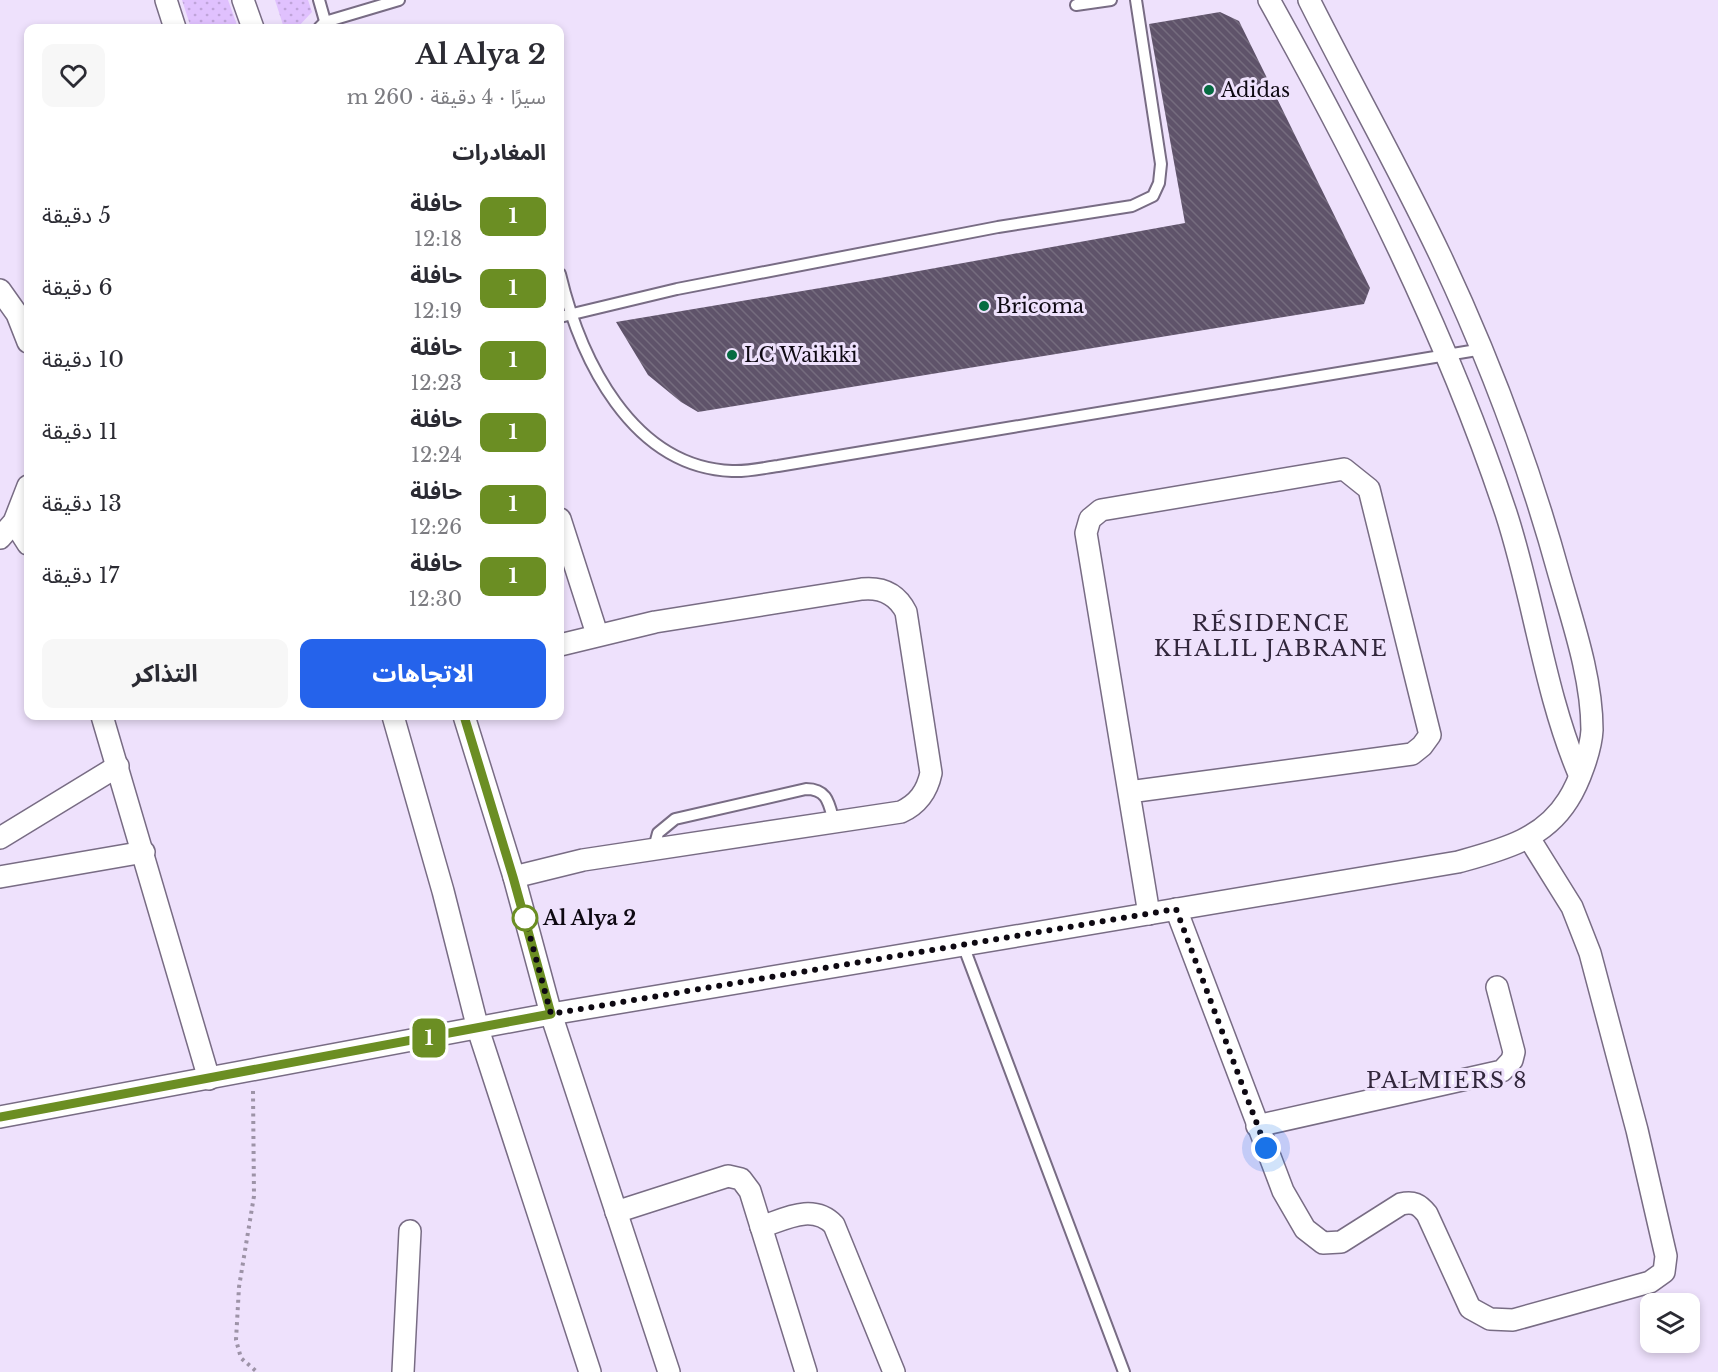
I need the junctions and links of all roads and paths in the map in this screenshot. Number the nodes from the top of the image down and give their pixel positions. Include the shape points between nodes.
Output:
1 (166, 0) edge
2 (243, 0) edge
3 (319, 0) edge
4 (399, 0) edge
5 (1111, 0) edge
6 (1136, 0) edge
7 (1269, 0) edge
8 (1309, 0) edge
9 (1076, 5) dead end
10 (174, 24) edge
11 (251, 24) edge
12 (324, 24) edge
13 (330, 24) edge
14 (0, 290) edge
15 (565, 316) edge
16 (24, 332) edge
17 (1483, 349) junction
18 (1448, 355) junction
19 (24, 494) edge
20 (7, 530) edge
21 (564, 531) edge
22 (24, 541) edge
23 (597, 634) junction
24 (564, 644) edge
25 (103, 720) edge
26 (394, 720) edge
27 (465, 720) edge
28 (118, 766) junction
29 (1579, 774) junction
30 (1129, 792) junction
31 (834, 822) junction
32 (0, 838) edge
33 (1529, 838) junction
34 (654, 848) junction
35 (144, 852) junction
36 (0, 877) edge
37 (513, 877) junction
38 (1176, 909) junction
39 (1149, 914) junction
40 (963, 945) junction
41 (1497, 987) dead end
42 (551, 1014) junction
43 (478, 1029) junction
44 (254, 1070) junction
45 (209, 1078) junction
46 (0, 1117) edge
47 (1257, 1126) junction
48 (616, 1212) junction
49 (760, 1227) junction
50 (410, 1232) dead end
51 (257, 1372) edge
52 (403, 1372) edge
53 (590, 1372) edge
54 (669, 1372) edge
55 (806, 1372) edge
56 (894, 1372) edge
57 (1124, 1372) edge

1 - 10 street
2 - 11 street
3 - 12 lane
4 - 13 lane
5 - 9 lane
6 - 15 lane via 1161,164 1159,183 1145,202 1108,212 998,227 698,285
7 - 18 street via 1342,132
8 - 17 street via 1407,189
14 - 16 street
15 - 18 lane via 599,378 631,423 672,455 732,471
17 - 18 lane
17 - 29 street via 1532,479 1572,621 1592,733
18 - 29 street via 1506,514 1563,735
19 - 20 street
20 - 22 street
21 - 23 street
23 - 24 street
23 - 31 street via 862,589 892,594 906,612 931,764 929,784 918,801 901,812
25 - 28 street
26 - 43 street
27 - 37 street
28 - 32 street
28 - 35 street
29 - 33 street via 1569,799 1555,818
30 - 30 street via 1086,533 1090,519 1101,510 1344,470 1358,478 1369,489 1430,735 1422,746 1412,754
30 - 39 street
31 - 34 street
31 - 34 lane via 827,797 820,791 806,789 675,819 657,833
33 - 38 street via 1458,862
33 - 47 street via 1572,907 1590,953 1664,1244 1664,1272 1650,1282 1513,1320 1490,1318 1470,1308 1420,1205 1401,1204 1341,1242 1323,1243 1313,1237 1283,1191
34 - 37 street
35 - 36 street
35 - 45 street
37 - 42 street
38 - 39 street
38 - 47 street
39 - 40 street
40 - 42 street
40 - 57 lane
41 - 47 street via 1514,1052 1502,1071
42 - 43 street
42 - 48 street
43 - 44 street
43 - 53 street
44 - 45 street
44 - 51 path via 254,1196 239,1287 236,1340 242,1358
45 - 46 street
48 - 49 street via 728,1176 747,1185
48 - 54 street
49 - 55 street
49 - 56 street via 809,1212 823,1215 834,1225
50 - 52 street

